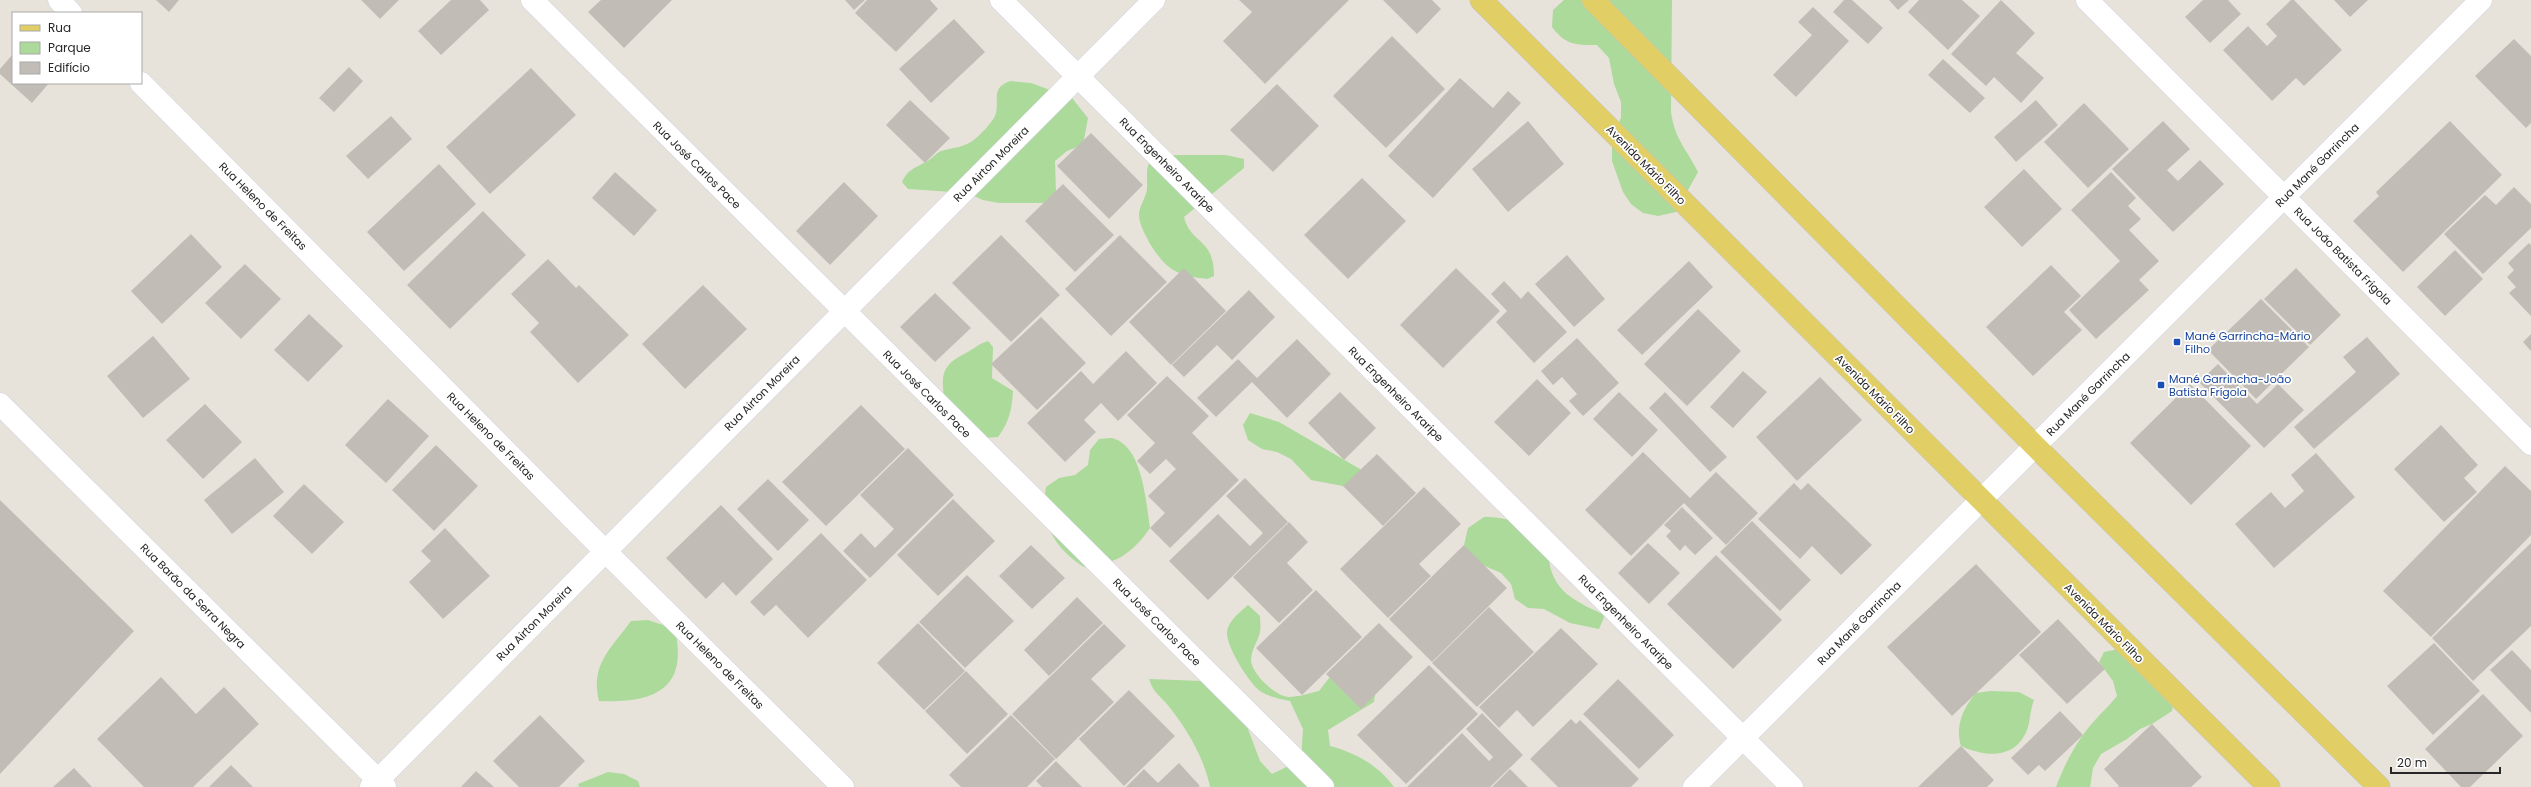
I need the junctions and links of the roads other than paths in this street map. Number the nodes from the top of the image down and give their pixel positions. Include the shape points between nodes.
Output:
1 (59, 0) edge
2 (532, 0) edge
3 (1000, 0) edge
4 (1154, 0) edge
5 (1481, 0) edge
6 (1593, 0) edge
7 (2087, 0) edge
8 (2481, 0) edge
9 (71, 12) edge
10 (1078, 77) junction
11 (142, 84) edge
12 (2284, 198) junction
13 (844, 312) junction
14 (0, 404) edge
15 (2531, 444) edge
16 (2035, 446) junction
17 (1981, 500) junction
18 (605, 551) junction
19 (1743, 738) junction
20 (378, 785) edge
21 (843, 787) edge
22 (1323, 787) edge
23 (1694, 787) edge
24 (1792, 787) edge
25 (2269, 787) edge
26 (2379, 787) edge

1 - 9 street
2 - 13 street, Rua José Carlos Pace
3 - 10 street, Rua Engenheiro Araripe
4 - 10 street, Rua Airton Moreira
5 - 17 main road, Avenida Mário Filho
6 - 16 main road
7 - 12 street, Rua João Batista Frigola
8 - 12 street, Rua Mané Garrincha
10 - 13 street, Rua Airton Moreira
10 - 19 street, Rua Engenheiro Araripe
11 - 18 street, Rua Heleno de Freitas
12 - 15 street, Rua João Batista Frigola
12 - 16 street, Rua Mané Garrincha
13 - 18 street, Rua Airton Moreira
13 - 22 street, Rua José Carlos Pace
14 - 20 street, Rua Barão da Serra Negra
16 - 17 street, Rua Mané Garrincha
16 - 26 main road
17 - 19 street, Rua Mané Garrincha
17 - 25 main road, Avenida Mário Filho
18 - 20 street, Rua Airton Moreira
18 - 21 street, Rua Heleno de Freitas
19 - 23 street, Rua Mané Garrincha
19 - 24 street, Rua Engenheiro Araripe

